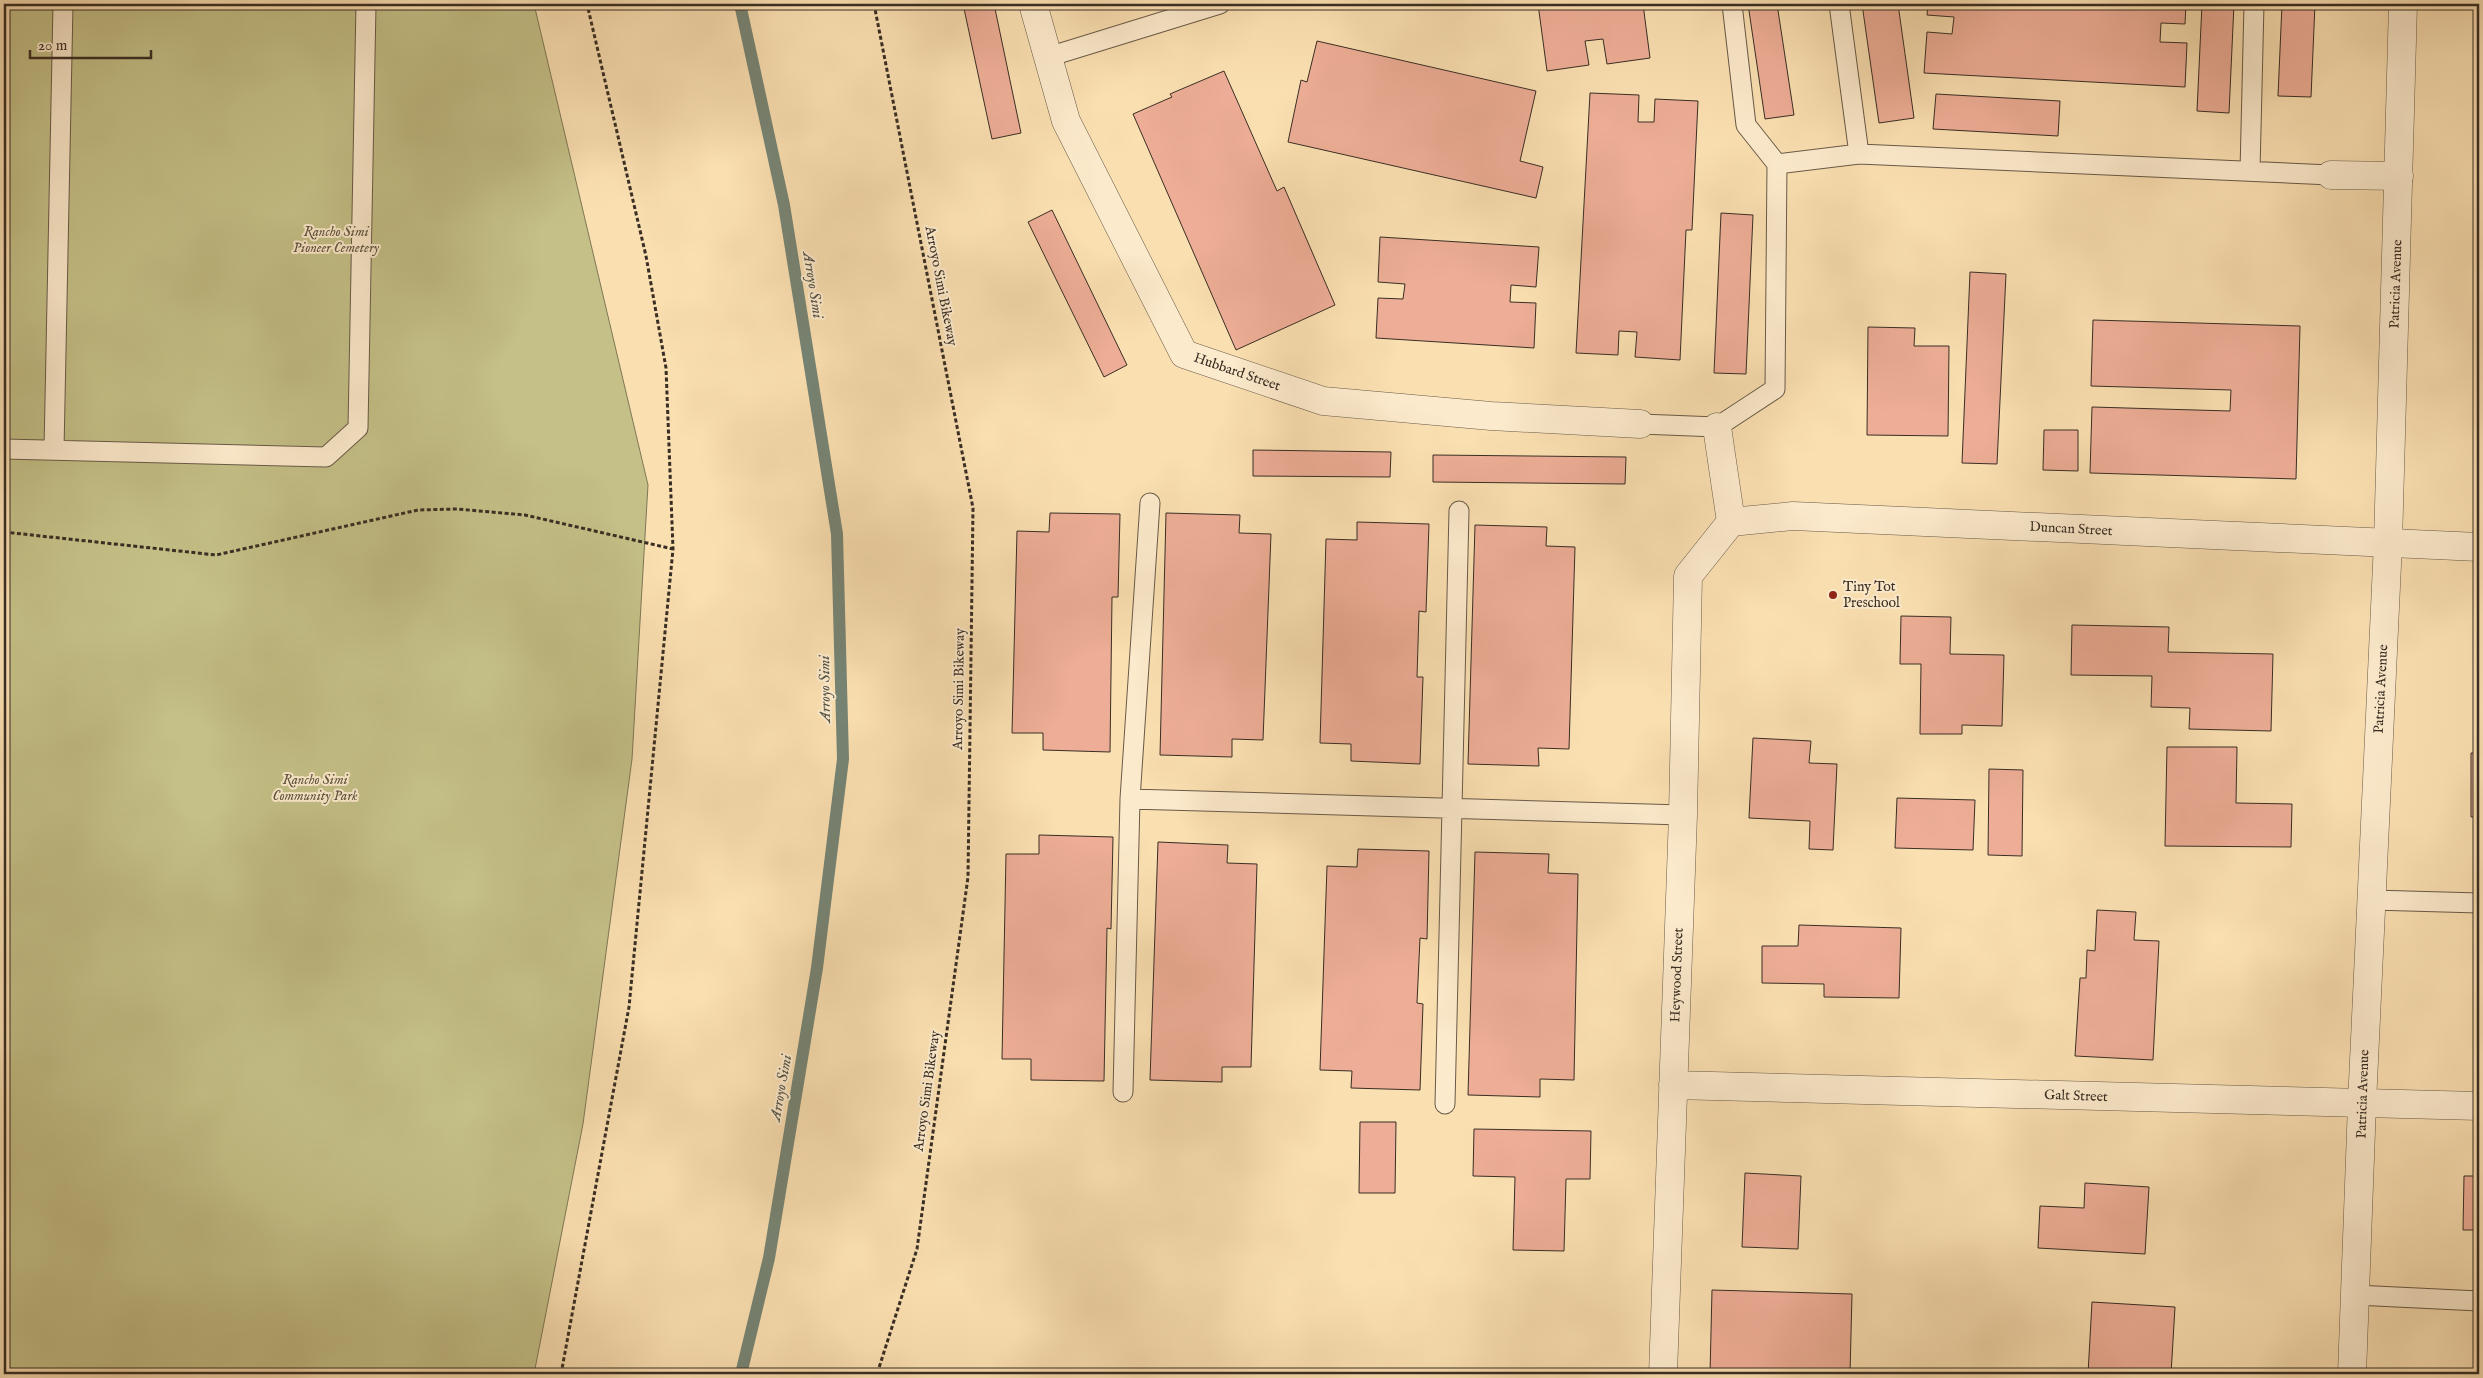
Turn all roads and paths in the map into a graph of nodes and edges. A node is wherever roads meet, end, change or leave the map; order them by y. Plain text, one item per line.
1 (63, 4) edge
2 (366, 4) edge
3 (587, 4) edge
4 (874, 4) edge
5 (1033, 4) edge
6 (1220, 4) edge
7 (1732, 4) edge
8 (1839, 4) edge
9 (2254, 4) edge
10 (2403, 4) edge
11 (1048, 57) junction
12 (1859, 154) junction
13 (1777, 164) junction
14 (2250, 171) junction
15 (2331, 174) joint
16 (2399, 176) junction
17 (1640, 424) joint
18 (1717, 426) junction
19 (4, 449) edge
20 (54, 450) junction
21 (1150, 503) dead end
22 (1459, 511) dead end
23 (1731, 522) junction
24 (4, 532) edge
25 (2388, 543) junction
26 (2479, 547) edge
27 (673, 549) junction
28 (1130, 799) junction
29 (1452, 809) junction
30 (1683, 815) junction
31 (2372, 900) junction
32 (2479, 903) edge
33 (1673, 1085) junction
34 (1123, 1092) dead end
35 (1445, 1104) dead end
36 (2362, 1104) junction
37 (2479, 1106) edge
38 (2355, 1295) junction
39 (2479, 1301) edge
40 (561, 1374) edge
41 (877, 1374) edge
42 (1663, 1374) edge
43 (2352, 1374) edge

1 - 20 lane
2 - 20 lane
3 - 27 path
4 - 41 path, Arroyo Simi Bikeway
5 - 11 street, Hubbard Street
6 - 11 lane
7 - 13 lane
8 - 12 lane
9 - 14 lane
10 - 16 street, Patricia Avenue
11 - 17 street, Hubbard Street
12 - 13 lane
12 - 14 lane
13 - 18 lane
14 - 15 lane
15 - 16 street
16 - 25 street, Patricia Avenue
17 - 18 lane
18 - 23 street
19 - 20 lane
21 - 28 lane
22 - 29 lane
23 - 25 street, Duncan Street
23 - 30 street, Heywood Street
24 - 27 path
25 - 26 street, Duncan Street
25 - 31 street, Patricia Avenue
27 - 40 path
28 - 29 lane
28 - 34 lane
29 - 30 lane
29 - 35 lane
30 - 33 street, Heywood Street
31 - 32 lane
31 - 36 street, Patricia Avenue
33 - 36 street, Galt Street
33 - 42 street, Heywood Street
36 - 37 street, Galt Street
36 - 38 street, Patricia Avenue
38 - 39 lane
38 - 43 street, Patricia Avenue

